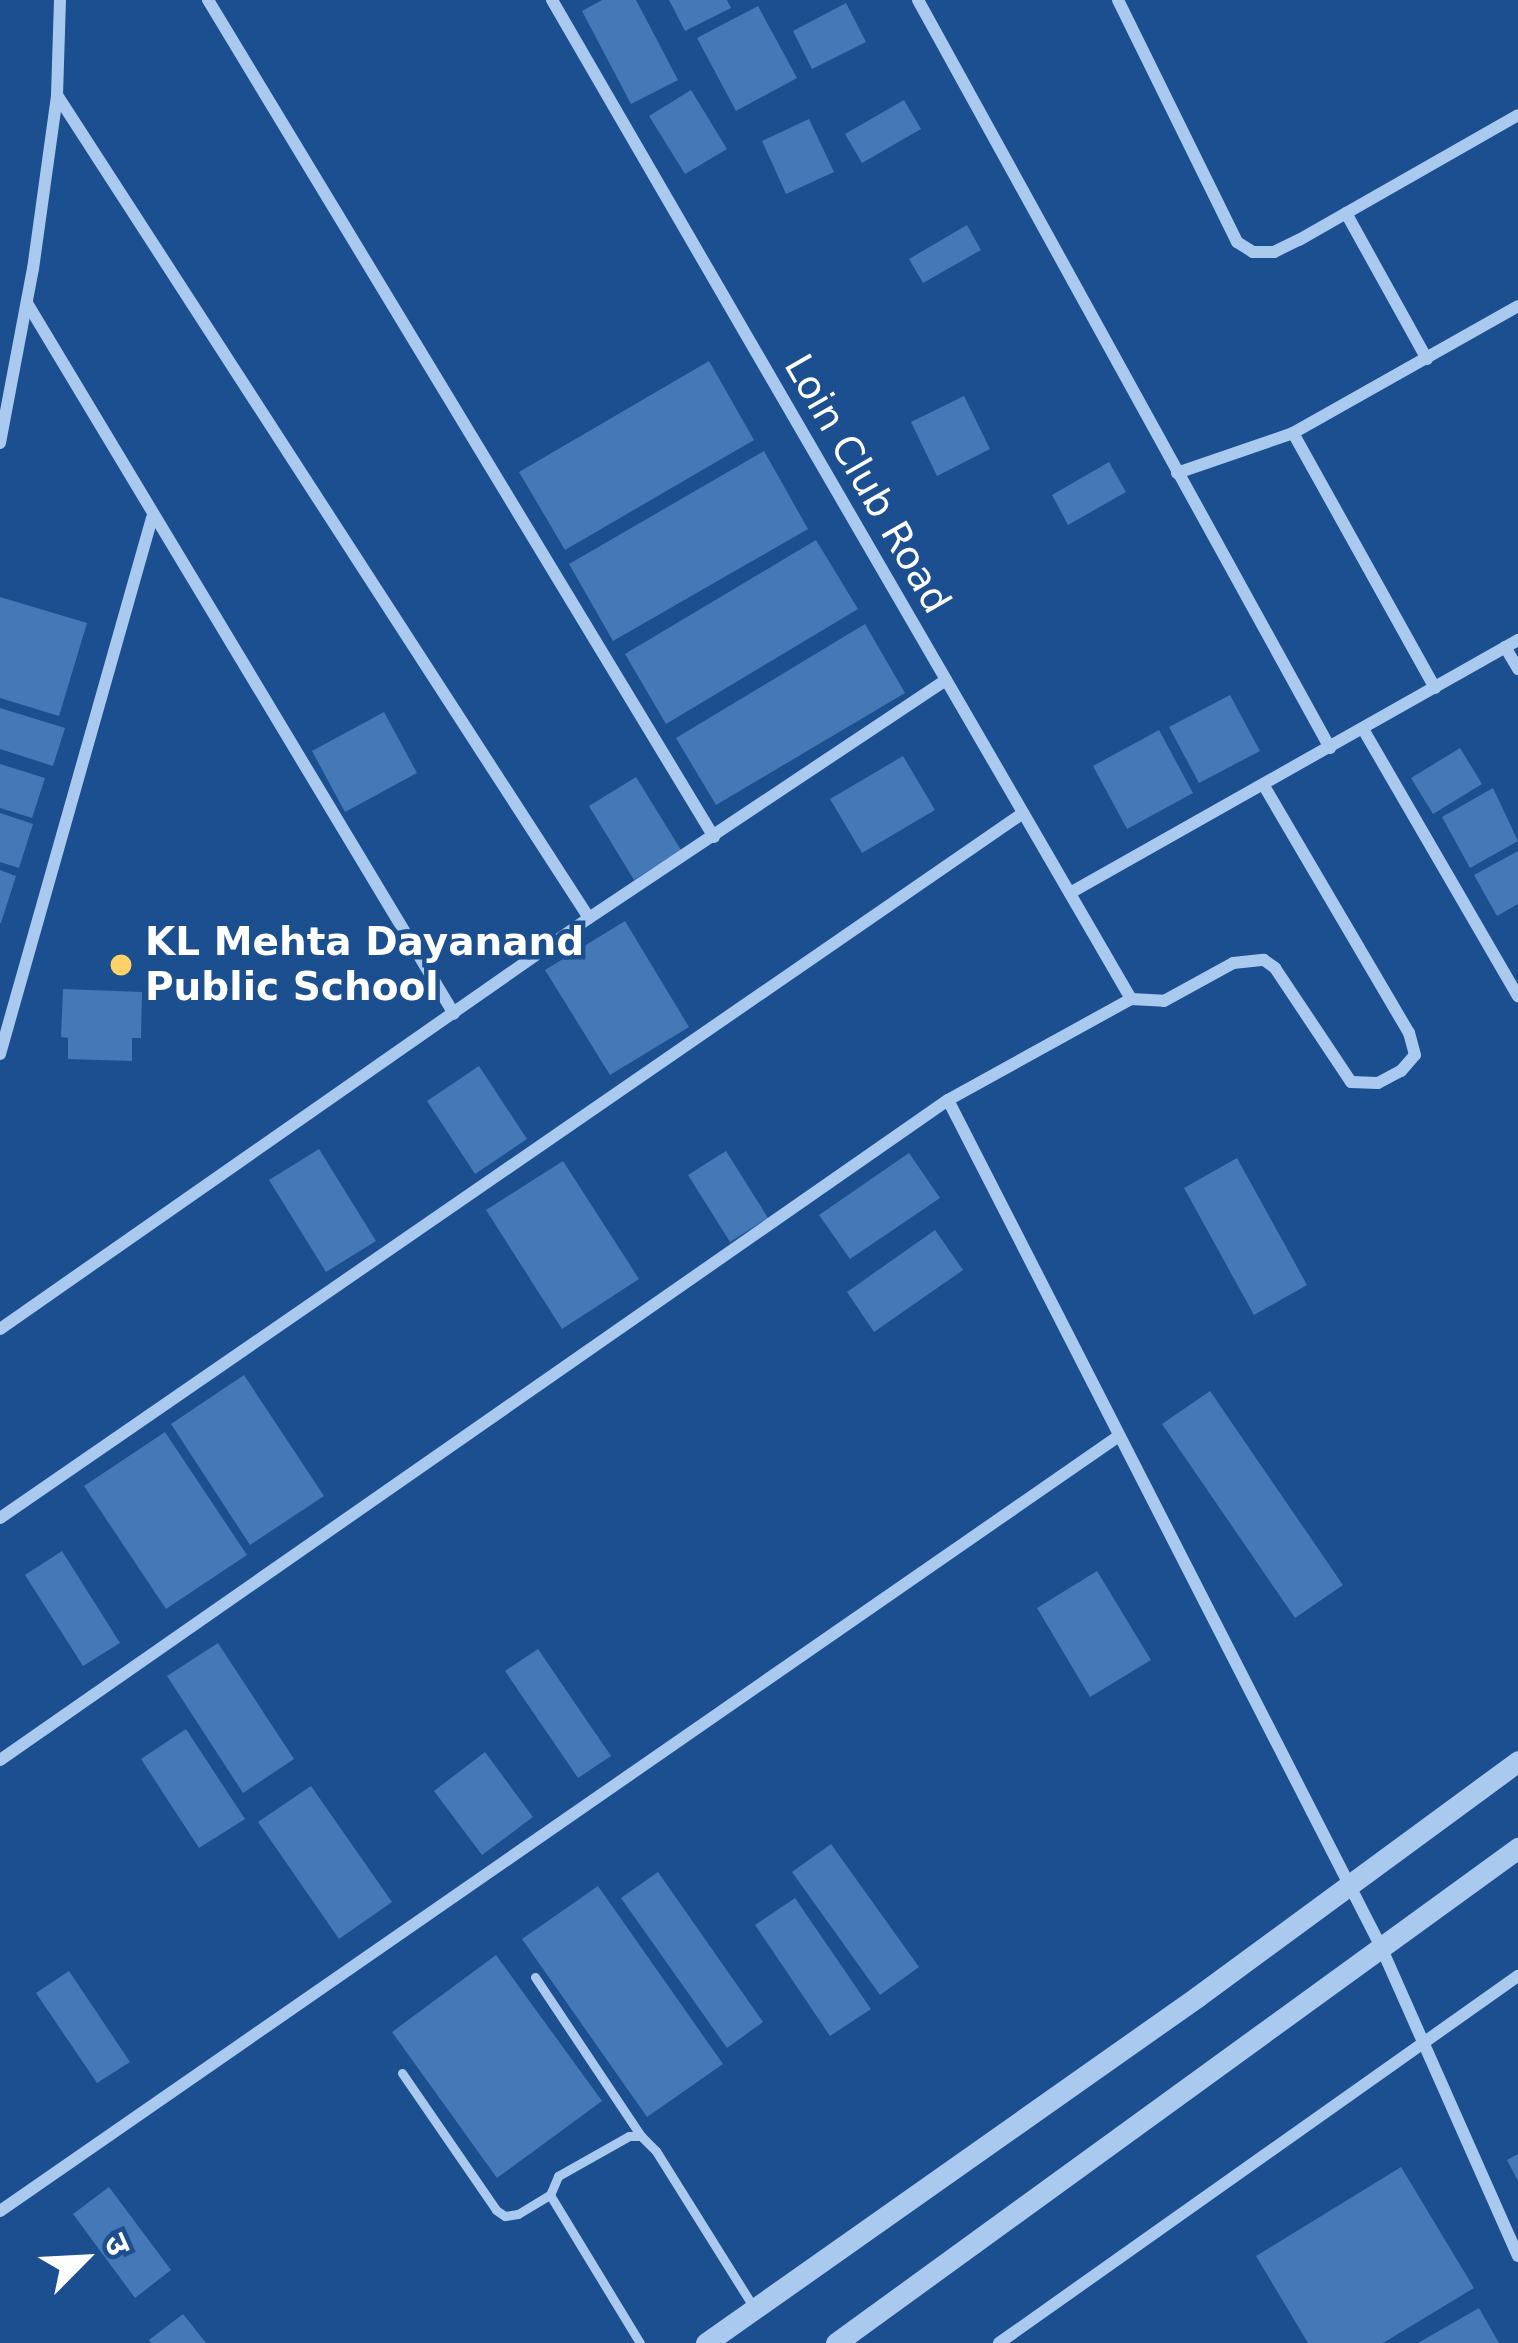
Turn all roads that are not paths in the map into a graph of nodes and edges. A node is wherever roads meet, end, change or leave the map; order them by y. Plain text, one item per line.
1 (60, 0) edge
2 (208, 0) edge
3 (552, 0) edge
4 (917, 0) edge
5 (1118, 0) edge
6 (57, 94) junction
7 (1518, 115) edge
8 (1346, 213) junction
9 (27, 303) junction
10 (1518, 306) edge
11 (1427, 359) junction
12 (1293, 433) junction
13 (0, 443) edge
14 (1177, 473) junction
15 (152, 518) junction
16 (1511, 643) edge
17 (1518, 669) edge
18 (946, 680) junction
19 (1435, 688) junction
20 (1363, 729) junction
21 (1330, 748) junction
22 (1264, 786) junction
23 (1023, 813) junction
24 (714, 837) junction
25 (1070, 893) junction
26 (589, 918) junction
27 (1518, 996) edge
28 (1131, 999) junction
29 (454, 1014) junction
30 (0, 1054) edge
31 (948, 1100) junction
32 (0, 1329) edge
33 (1119, 1436) junction
34 (0, 1518) edge
35 (0, 1760) edge
36 (1518, 1761) edge
37 (1518, 1848) edge
38 (1349, 1885) junction
39 (1381, 1947) junction
40 (1518, 1976) edge
41 (535, 1977) dead end
42 (1421, 2042) junction
43 (402, 2074) dead end
44 (641, 2136) junction
45 (550, 2195) junction
46 (0, 2211) edge
47 (1518, 2256) edge
48 (754, 2308) junction
49 (640, 2343) edge
50 (706, 2343) edge
51 (836, 2343) edge
52 (999, 2343) edge

1 - 6 street
2 - 24 street
3 - 18 street, Loin Club Road
4 - 14 street
5 - 8 street
6 - 9 street
6 - 26 street
7 - 8 street
8 - 11 street
9 - 13 street
9 - 15 street
10 - 11 street
11 - 12 street
12 - 14 street
12 - 19 street
14 - 21 street
15 - 29 street
15 - 30 street
16 - 17 street
16 - 19 street
18 - 23 street, Loin Club Road
18 - 24 street
19 - 20 street
20 - 21 street
20 - 27 street
21 - 22 street
22 - 25 street
22 - 28 street
23 - 25 street, Loin Club Road
23 - 34 street
24 - 26 street
25 - 28 street, Loin Club Road
26 - 29 street
28 - 31 street
29 - 32 street
31 - 33 street
31 - 35 street
33 - 38 street
33 - 46 street
36 - 38 street
37 - 39 street
38 - 39 street
38 - 48 street
39 - 42 street
39 - 51 street
40 - 42 street
41 - 44 lane
42 - 47 street
42 - 52 street
43 - 45 lane
44 - 45 lane
44 - 48 lane
45 - 49 lane
48 - 50 street

